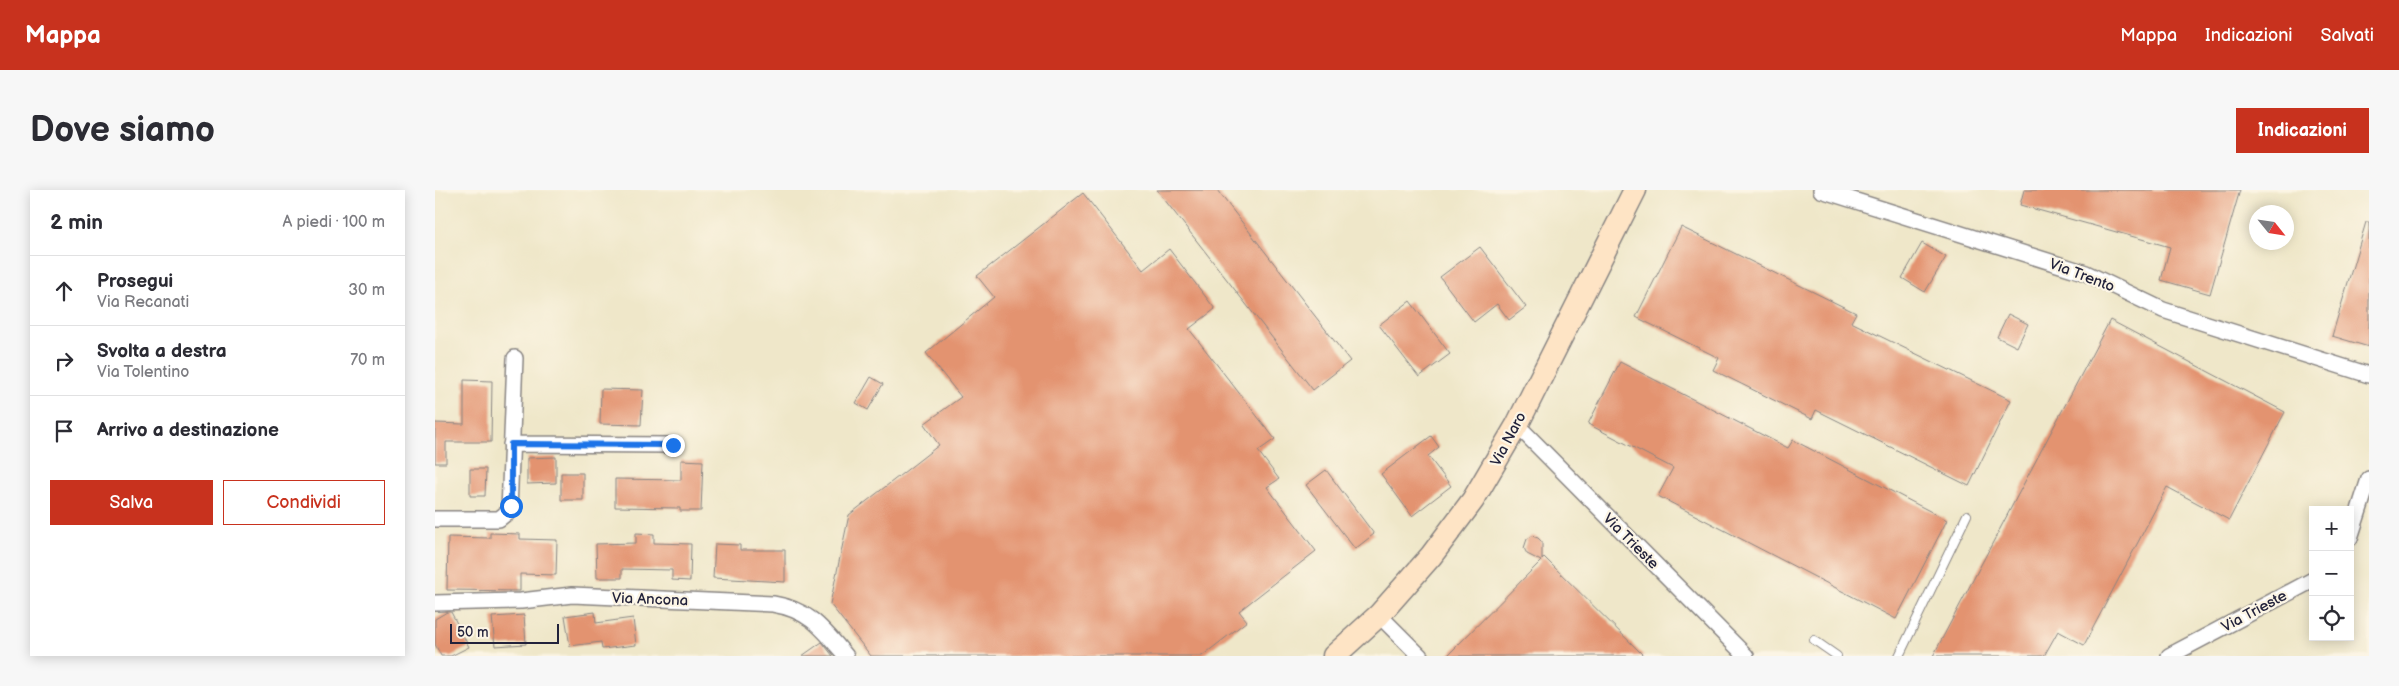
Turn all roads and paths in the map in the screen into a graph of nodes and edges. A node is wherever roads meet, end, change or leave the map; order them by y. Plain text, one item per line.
1 (1635, 190) edge
2 (1821, 190) edge
3 (515, 358) dead end
4 (2369, 375) edge
5 (1517, 425) junction
6 (511, 444) junction
7 (673, 445) dead end
8 (2369, 479) edge
9 (1967, 515) dead end
10 (435, 519) edge
11 (2354, 526) edge
12 (2309, 582) edge
13 (435, 603) edge
14 (1379, 615) junction
15 (1814, 640) dead end
16 (847, 656) edge
17 (1334, 656) edge
18 (1420, 656) edge
19 (1746, 656) edge
20 (1837, 656) edge
21 (1899, 656) edge
22 (2169, 656) edge

1 - 5 street, Via Naro
2 - 4 street, Via Trento
3 - 6 street
5 - 14 street, Via Naro
5 - 19 street, Via Trieste
6 - 7 street
6 - 10 street
8 - 11 street
9 - 21 lane
12 - 22 street, Via Trieste
13 - 16 street, Via Ancona
14 - 17 street, Via Naro
14 - 18 street
15 - 20 lane

